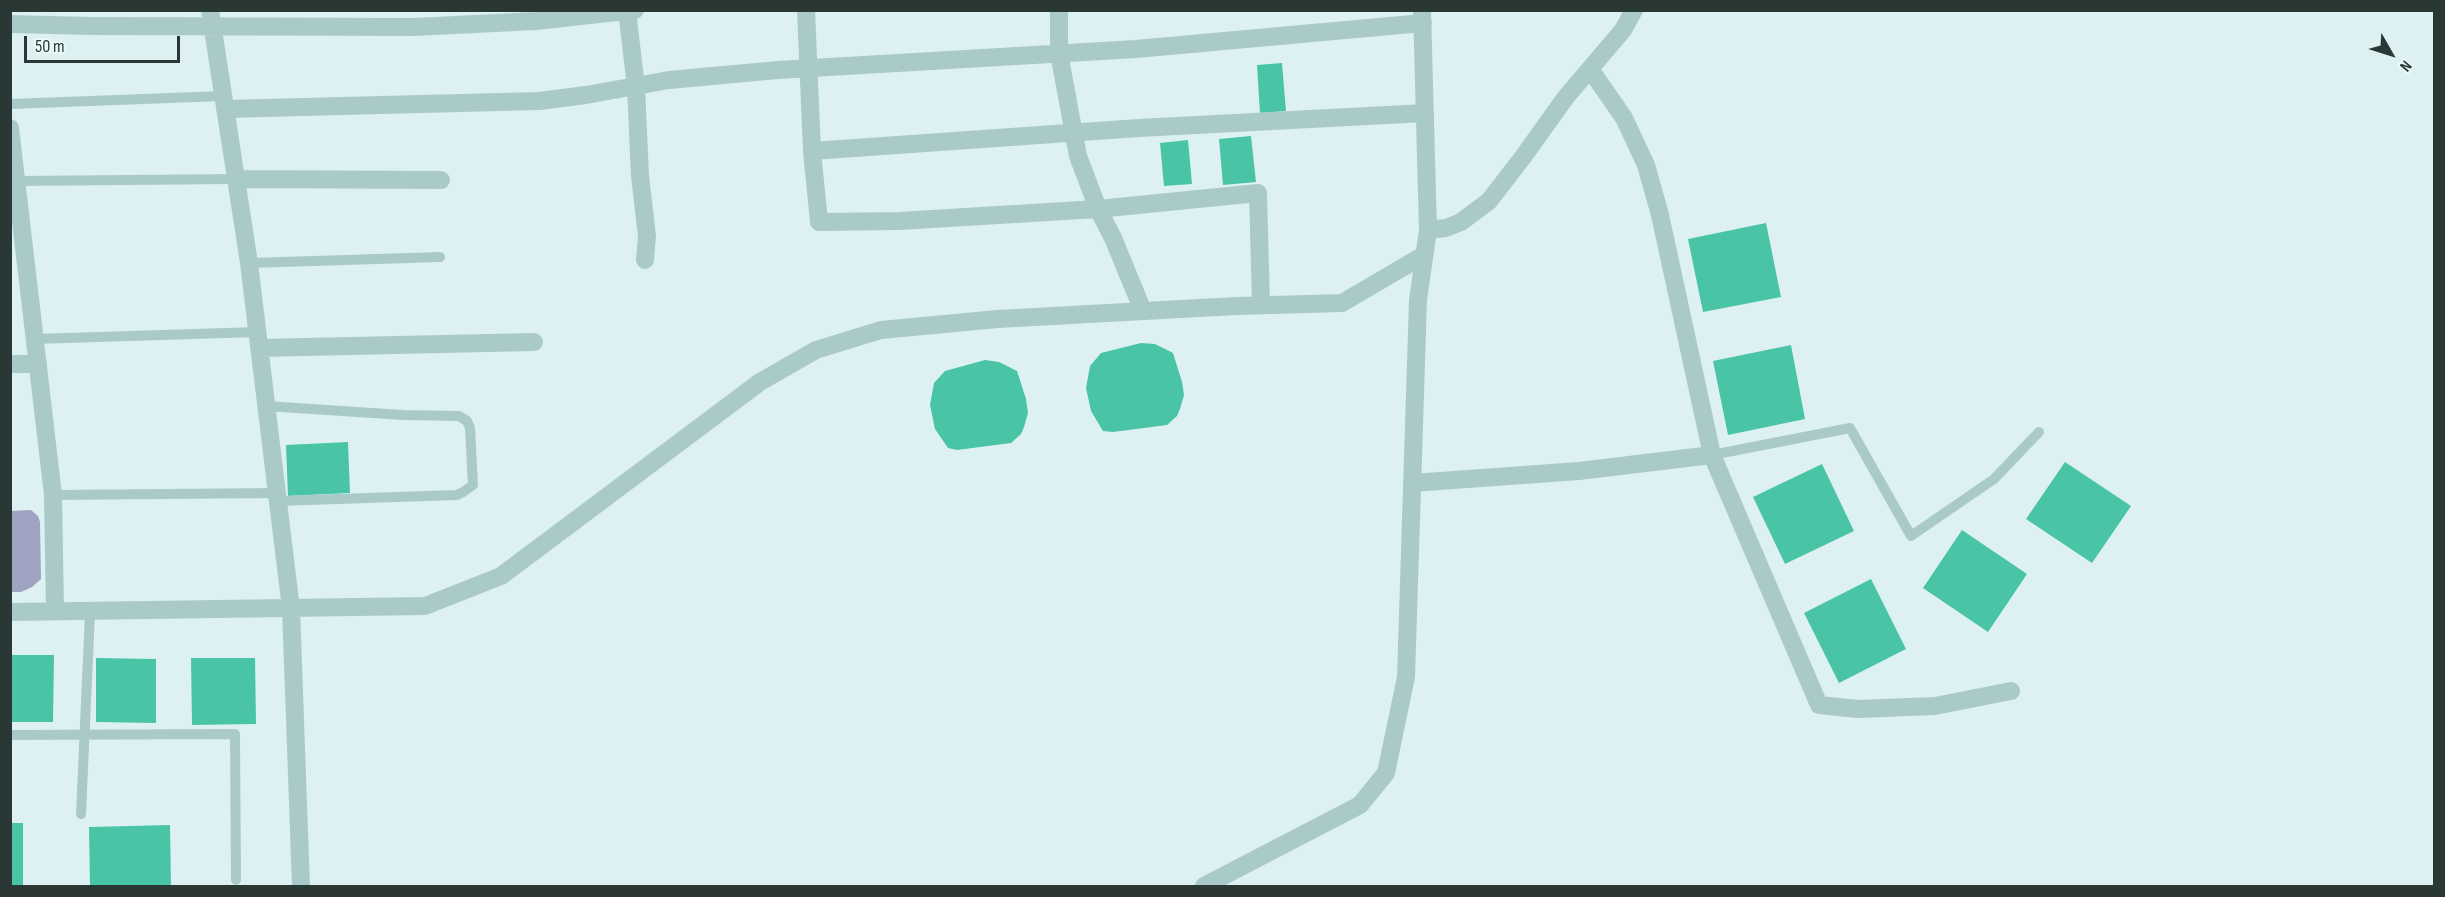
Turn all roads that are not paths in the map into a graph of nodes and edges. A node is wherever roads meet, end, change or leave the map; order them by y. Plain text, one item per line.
1 (806, 10) edge
2 (1059, 10) edge
3 (1634, 10) edge
4 (631, 11) edge
5 (1422, 17) edge
6 (211, 18) edge
7 (10, 24) edge
8 (1059, 53) junction
9 (808, 68) junction
10 (1590, 69) junction
11 (636, 87) junction
12 (224, 103) junction
13 (10, 104) edge
14 (1425, 113) junction
15 (10, 128) edge
16 (1072, 134) junction
17 (812, 151) junction
18 (235, 179) junction
19 (441, 180) dead end
20 (17, 181) junction
21 (1098, 209) junction
22 (15, 213) edge
23 (1428, 230) junction
24 (1424, 255) junction
25 (440, 257) dead end
26 (645, 260) dead end
27 (249, 263) junction
28 (1261, 305) junction
29 (1143, 311) junction
30 (34, 339) junction
31 (258, 340) junction
32 (534, 342) dead end
33 (10, 364) edge
34 (38, 364) junction
35 (266, 405) junction
36 (2039, 432) dead end
37 (1712, 455) junction
38 (1412, 483) junction
39 (52, 495) junction
40 (277, 497) junction
41 (291, 609) junction
42 (55, 611) junction
43 (10, 612) edge
44 (90, 612) junction
45 (2011, 691) dead end
46 (10, 735) edge
47 (84, 735) junction
48 (81, 814) dead end
49 (236, 880) dead end
50 (301, 886) edge
51 (1204, 886) edge

1 - 9 street
2 - 8 street
3 - 10 street
4 - 6 street
4 - 11 street
5 - 8 street
5 - 14 street
6 - 7 street
6 - 12 street
8 - 9 street
8 - 16 street
9 - 11 street
9 - 17 street
10 - 23 street
10 - 37 street
11 - 12 street
11 - 26 street
12 - 13 lane
12 - 18 street
14 - 16 street
14 - 23 street
15 - 20 street
16 - 17 street
16 - 21 street
17 - 21 street
18 - 19 street
18 - 20 lane
18 - 27 street
20 - 22 street
21 - 28 street
21 - 29 street
22 - 30 street
23 - 24 street
24 - 28 street
24 - 38 street
25 - 27 lane
27 - 31 street
28 - 29 street
29 - 41 street
30 - 31 lane
30 - 34 street
31 - 32 street
31 - 35 street
33 - 34 street
34 - 39 street
35 - 40 street
35 - 40 lane
36 - 37 lane
37 - 38 street
37 - 45 street
38 - 51 street
39 - 40 lane
39 - 42 street
40 - 41 street
41 - 44 street
41 - 50 street
42 - 43 street
42 - 44 street
44 - 47 lane
46 - 47 lane
47 - 48 lane
47 - 49 lane

